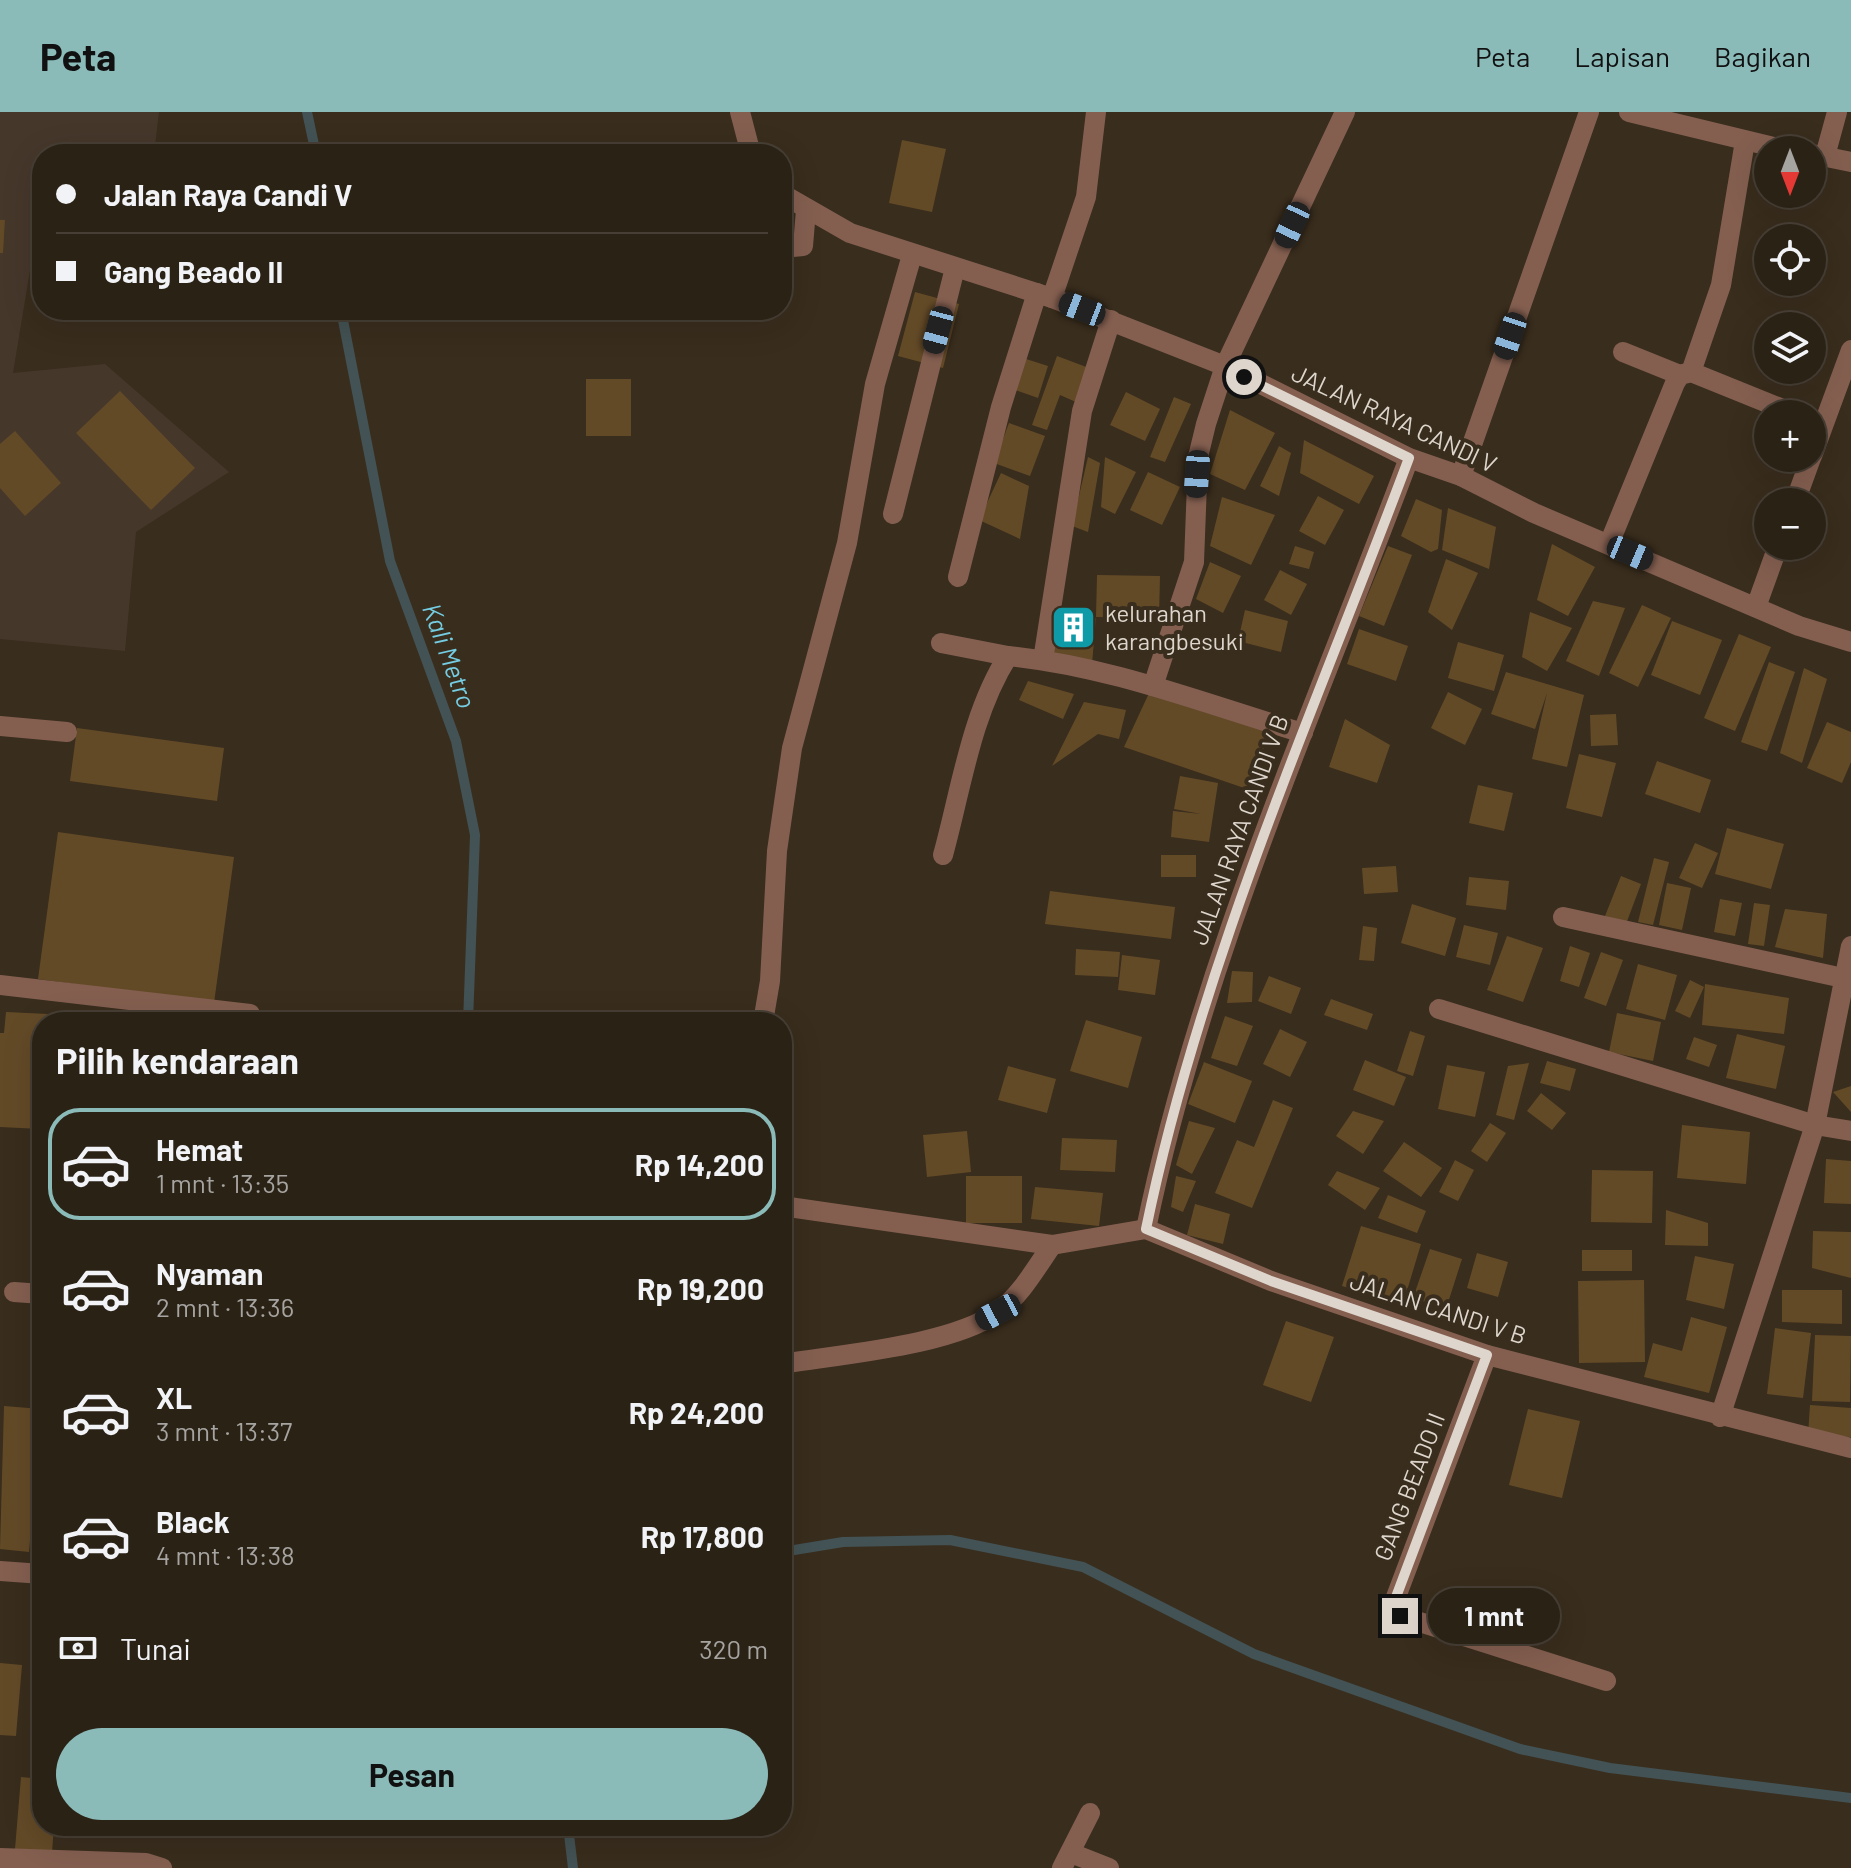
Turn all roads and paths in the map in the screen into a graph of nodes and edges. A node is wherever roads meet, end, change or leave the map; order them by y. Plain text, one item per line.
1 (740, 112) edge
2 (1096, 112) edge
3 (1345, 112) edge
4 (1589, 112) edge
5 (1629, 112) edge
6 (1837, 112) edge
7 (1826, 137) edge
8 (1745, 141) junction
9 (1754, 143) edge
10 (748, 144) edge
11 (1826, 157) edge
12 (1851, 162) edge
13 (792, 201) edge
14 (806, 210) junction
15 (792, 247) edge
16 (912, 255) junction
17 (955, 268) junction
18 (1045, 296) junction
19 (1111, 320) junction
20 (1851, 350) edge
21 (1623, 352) dead end
22 (1225, 366) junction
23 (1686, 373) junction
24 (1758, 400) edge
25 (1826, 405) edge
26 (1409, 458) junction
27 (1461, 476) junction
28 (893, 514) dead end
29 (1609, 544) junction
30 (1773, 560) edge
31 (958, 577) dead end
32 (1756, 607) junction
33 (1851, 642) edge
34 (941, 643) dead end
35 (1008, 656) junction
36 (1043, 660) junction
37 (1153, 686) junction
38 (0, 726) edge
39 (67, 732) dead end
40 (1303, 733) junction
41 (943, 855) dead end
42 (1563, 917) dead end
43 (1851, 946) edge
44 (1843, 978) junction
45 (0, 985) edge
46 (1439, 1009) dead end
47 (233, 1012) edge
48 (765, 1012) edge
49 (1815, 1125) junction
50 (1851, 1131) edge
51 (792, 1207) edge
52 (1146, 1229) junction
53 (1052, 1245) junction
54 (14, 1292) dead end
55 (32, 1293) edge
56 (1487, 1355) junction
57 (792, 1362) edge
58 (1720, 1417) junction
59 (1851, 1448) edge
60 (0, 1571) edge
61 (32, 1573) edge
62 (1606, 1681) dead end
63 (1090, 1813) dead end
64 (0, 1858) edge
65 (1066, 1860) edge
66 (162, 1868) edge
67 (1109, 1868) edge

1 - 10 street
2 - 18 street
3 - 22 street
4 - 27 street
5 - 8 street
6 - 7 street
8 - 9 street
8 - 23 street
11 - 12 street
13 - 14 street, JALAN RAYA CANDI V
14 - 15 street
14 - 16 street, JALAN RAYA CANDI V
16 - 17 street, JALAN RAYA CANDI V
16 - 48 street
17 - 18 street, JALAN RAYA CANDI V
17 - 28 street
18 - 19 street, JALAN RAYA CANDI V
18 - 31 street
19 - 22 street, JALAN RAYA CANDI V
19 - 36 street
20 - 25 street
21 - 23 street
22 - 26 street, JALAN RAYA CANDI V
22 - 37 street
23 - 24 street
23 - 29 street
26 - 27 street, JALAN RAYA CANDI V
26 - 40 street, JALAN RAYA CANDI V B
27 - 29 street, JALAN RAYA CANDI V
29 - 32 street, JALAN RAYA CANDI V
30 - 32 street
32 - 33 street, JALAN RAYA CANDI V
34 - 35 street
35 - 36 street
35 - 41 street
36 - 37 street
37 - 40 street
38 - 39 street
40 - 52 street, JALAN RAYA CANDI V B
42 - 44 street
43 - 44 street
44 - 49 street
45 - 47 street
46 - 49 street
49 - 50 street
49 - 58 street
51 - 53 street
52 - 53 street
52 - 56 street, JALAN CANDI V B
53 - 57 street
54 - 55 street
56 - 58 street, JALAN CANDI V B
56 - 62 street, GANG BEADO II
58 - 59 street, JALAN CANDI V B
60 - 61 street
63 - 65 street
64 - 66 street
65 - 67 street

